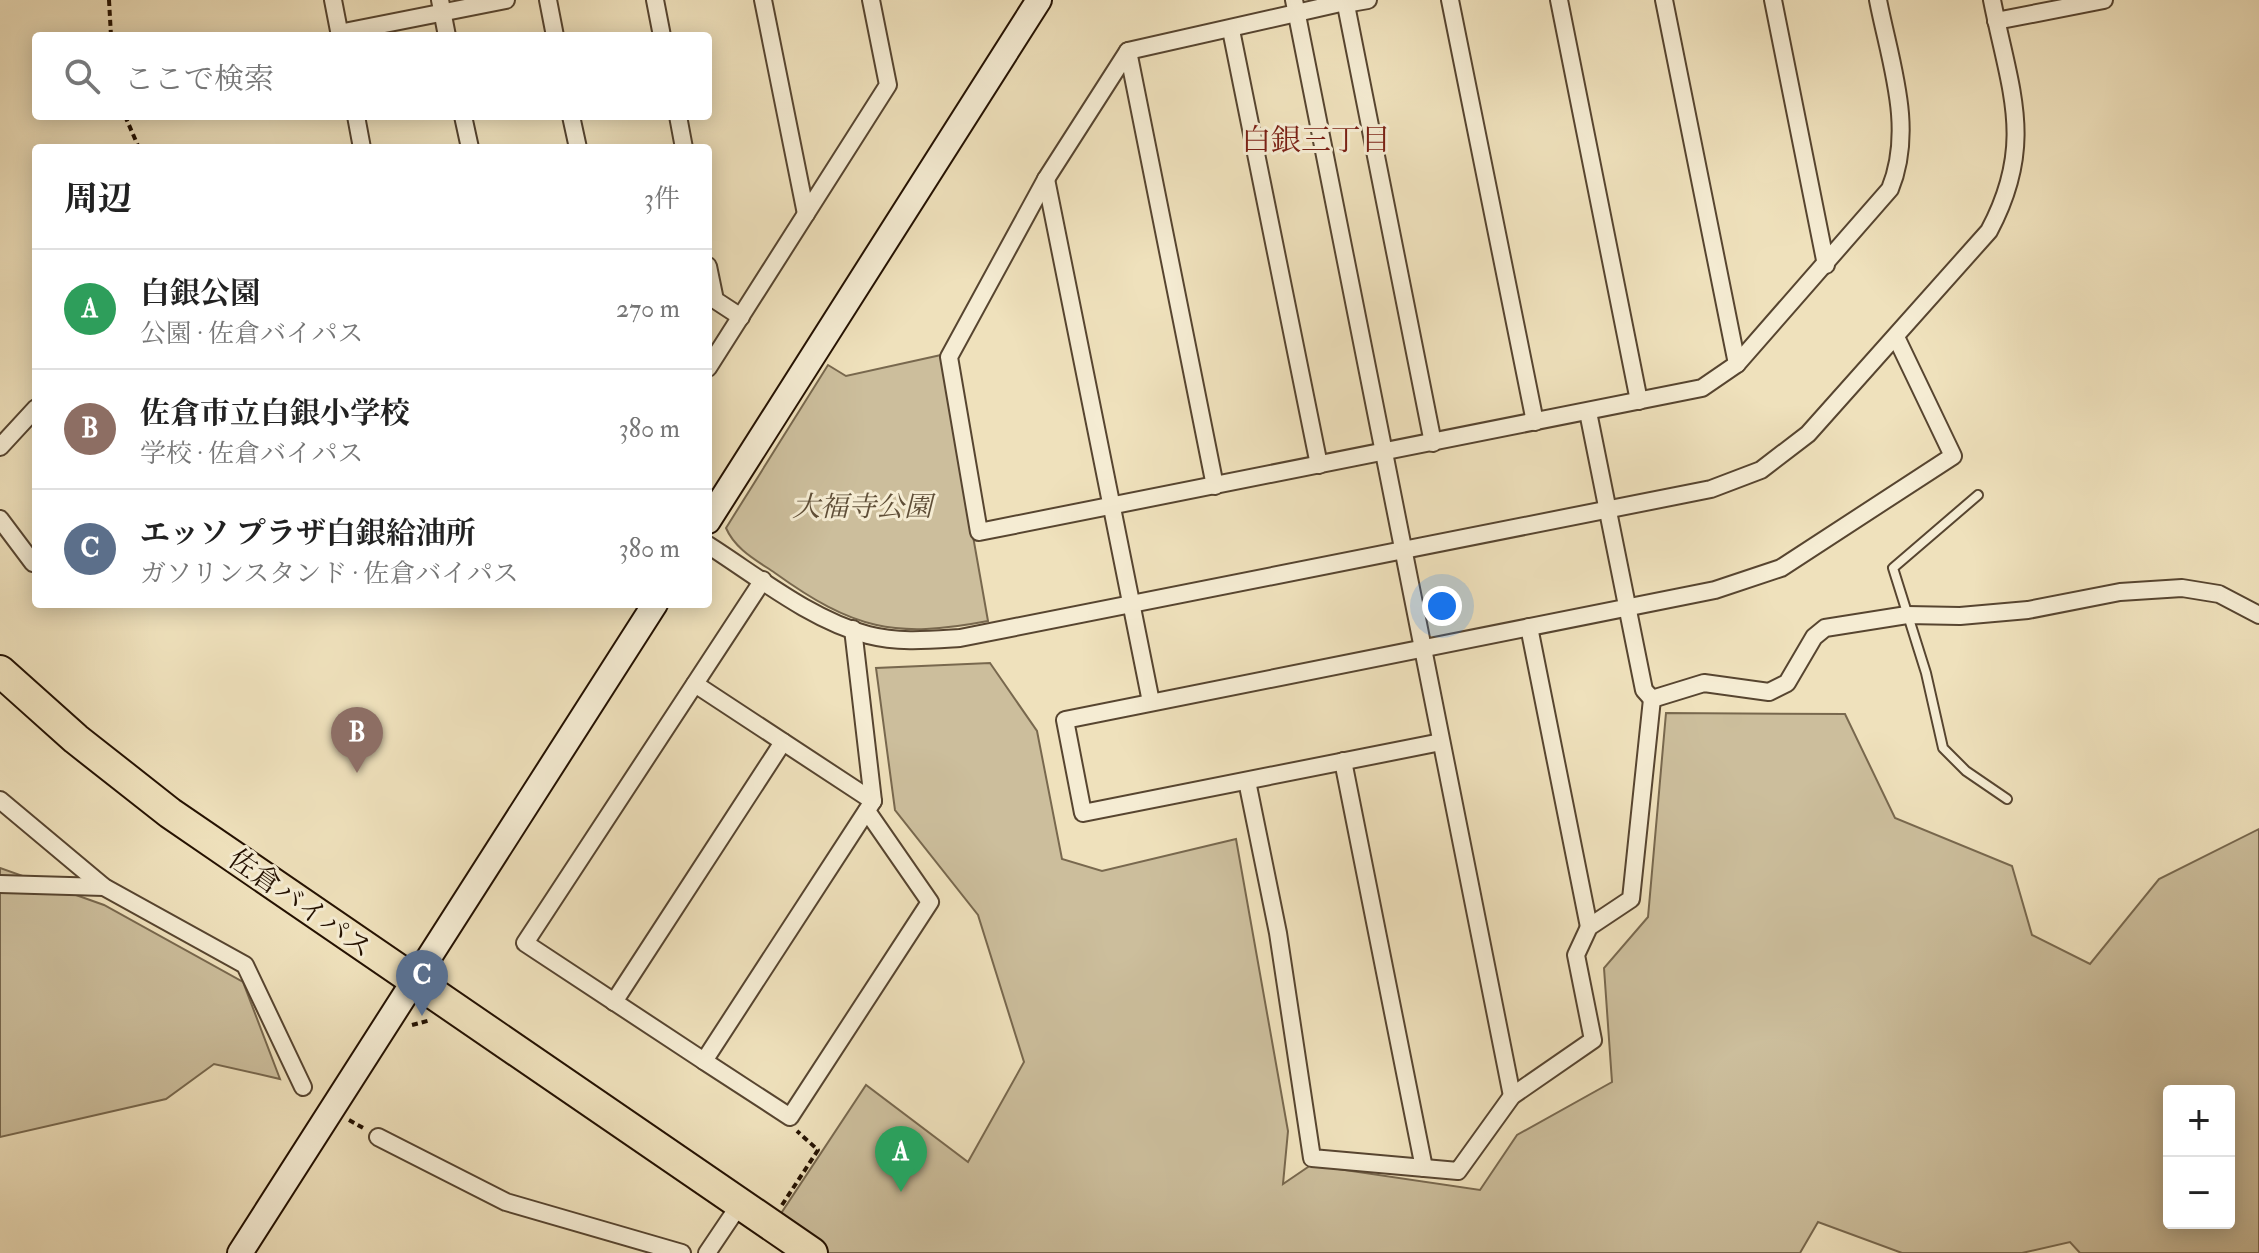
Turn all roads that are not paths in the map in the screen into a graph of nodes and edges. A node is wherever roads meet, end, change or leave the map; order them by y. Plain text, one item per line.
1 (333, 0) edge
2 (506, 0) edge
3 (548, 0) edge
4 (655, 0) edge
5 (763, 0) edge
6 (871, 0) edge
7 (1039, 0) edge
8 (1368, 0) edge
9 (1450, 0) edge
10 (1559, 0) edge
11 (1664, 0) edge
12 (1773, 0) edge
13 (1878, 0) edge
14 (1992, 0) edge
15 (2104, 0) edge
16 (1345, 2) edge
17 (441, 6) edge
18 (1295, 6) edge
19 (1996, 21) junction
20 (1231, 30) junction
21 (339, 32) edge
22 (350, 32) edge
23 (446, 32) edge
24 (554, 32) edge
25 (661, 32) edge
26 (1128, 51) junction
27 (357, 120) edge
28 (464, 120) edge
29 (572, 120) edge
30 (679, 120) edge
31 (361, 144) edge
32 (469, 144) edge
33 (577, 144) edge
34 (683, 144) edge
35 (1046, 179) junction
36 (806, 214) junction
37 (1826, 265) junction
38 (712, 285) edge
39 (741, 317) junction
40 (1896, 337) junction
41 (712, 362) edge
42 (1737, 364) junction
43 (1639, 401) junction
44 (32, 412) edge
45 (1588, 412) junction
46 (1535, 422) junction
47 (1433, 443) junction
48 (0, 447) edge
49 (1384, 452) junction
50 (1319, 465) junction
51 (1215, 486) junction
52 (1978, 495) dead end
53 (1111, 507) junction
54 (1608, 509) junction
55 (712, 515) edge
56 (0, 519) edge
57 (712, 548) edge
58 (1401, 550) junction
59 (32, 562) edge
60 (763, 580) junction
61 (1131, 604) junction
62 (1628, 607) junction
63 (652, 608) edge
64 (1907, 615) junction
65 (2259, 615) edge
66 (1529, 627) junction
67 (853, 629) junction
68 (1423, 648) junction
69 (0, 671) edge
70 (695, 684) junction
71 (1652, 699) junction
72 (1151, 702) junction
73 (783, 742) junction
74 (1441, 742) junction
75 (1343, 761) junction
76 (1247, 781) junction
77 (2007, 799) dead end
78 (0, 800) edge
79 (870, 806) junction
80 (0, 884) edge
81 (104, 887) junction
82 (1589, 927) junction
83 (414, 983) junction
84 (614, 1002) junction
85 (704, 1061) junction
86 (303, 1087) dead end
87 (1512, 1096) junction
88 (378, 1137) road end
89 (1424, 1168) junction
90 (740, 1204) junction
91 (240, 1253) edge
92 (682, 1253) edge
93 (707, 1253) edge
94 (812, 1253) edge

1 - 21 street
2 - 17 street
3 - 24 street
4 - 25 street
5 - 36 street
6 - 36 street
7 - 55 street
8 - 16 street
9 - 46 street
10 - 43 street
11 - 42 street
12 - 37 street
13 - 37 street
14 - 19 street
15 - 19 street
16 - 18 street
16 - 47 street
17 - 22 street
17 - 23 street
18 - 20 street
18 - 49 street
19 - 40 street
20 - 26 street
20 - 50 street
26 - 35 street
26 - 51 street
27 - 31 street
28 - 32 street
29 - 33 street
30 - 34 street
35 - 53 street
35 - 53 street
36 - 39 street
37 - 42 street
38 - 39 street
39 - 41 street
40 - 54 street
40 - 62 street
42 - 43 street
43 - 45 street
44 - 48 street
45 - 46 street
45 - 54 street
46 - 47 street
47 - 49 street
49 - 50 street
49 - 58 street
50 - 51 street
51 - 53 street
52 - 64 lane
53 - 61 street
54 - 58 street
54 - 62 street
56 - 59 street
57 - 60 street
58 - 61 street
58 - 68 street
60 - 67 street
60 - 70 street
61 - 67 street
61 - 72 street
62 - 66 street
62 - 71 street
63 - 83 street
64 - 65 street
64 - 71 street
64 - 77 lane
66 - 68 street
66 - 82 street
67 - 79 street
68 - 72 street
68 - 74 street
69 - 83 highway, 佐倉バイパス
70 - 73 street
70 - 84 street
71 - 82 street
72 - 76 street
73 - 79 street
73 - 84 street
74 - 75 street
74 - 87 street
75 - 76 street
75 - 89 street
76 - 89 street
78 - 81 street
79 - 85 street
79 - 85 street
80 - 81 street
81 - 86 street
82 - 87 street
83 - 90 highway, 佐倉バイパス
83 - 91 street
84 - 85 street
87 - 89 street
88 - 92 street
90 - 93 street
90 - 94 highway, 佐倉バイパス

